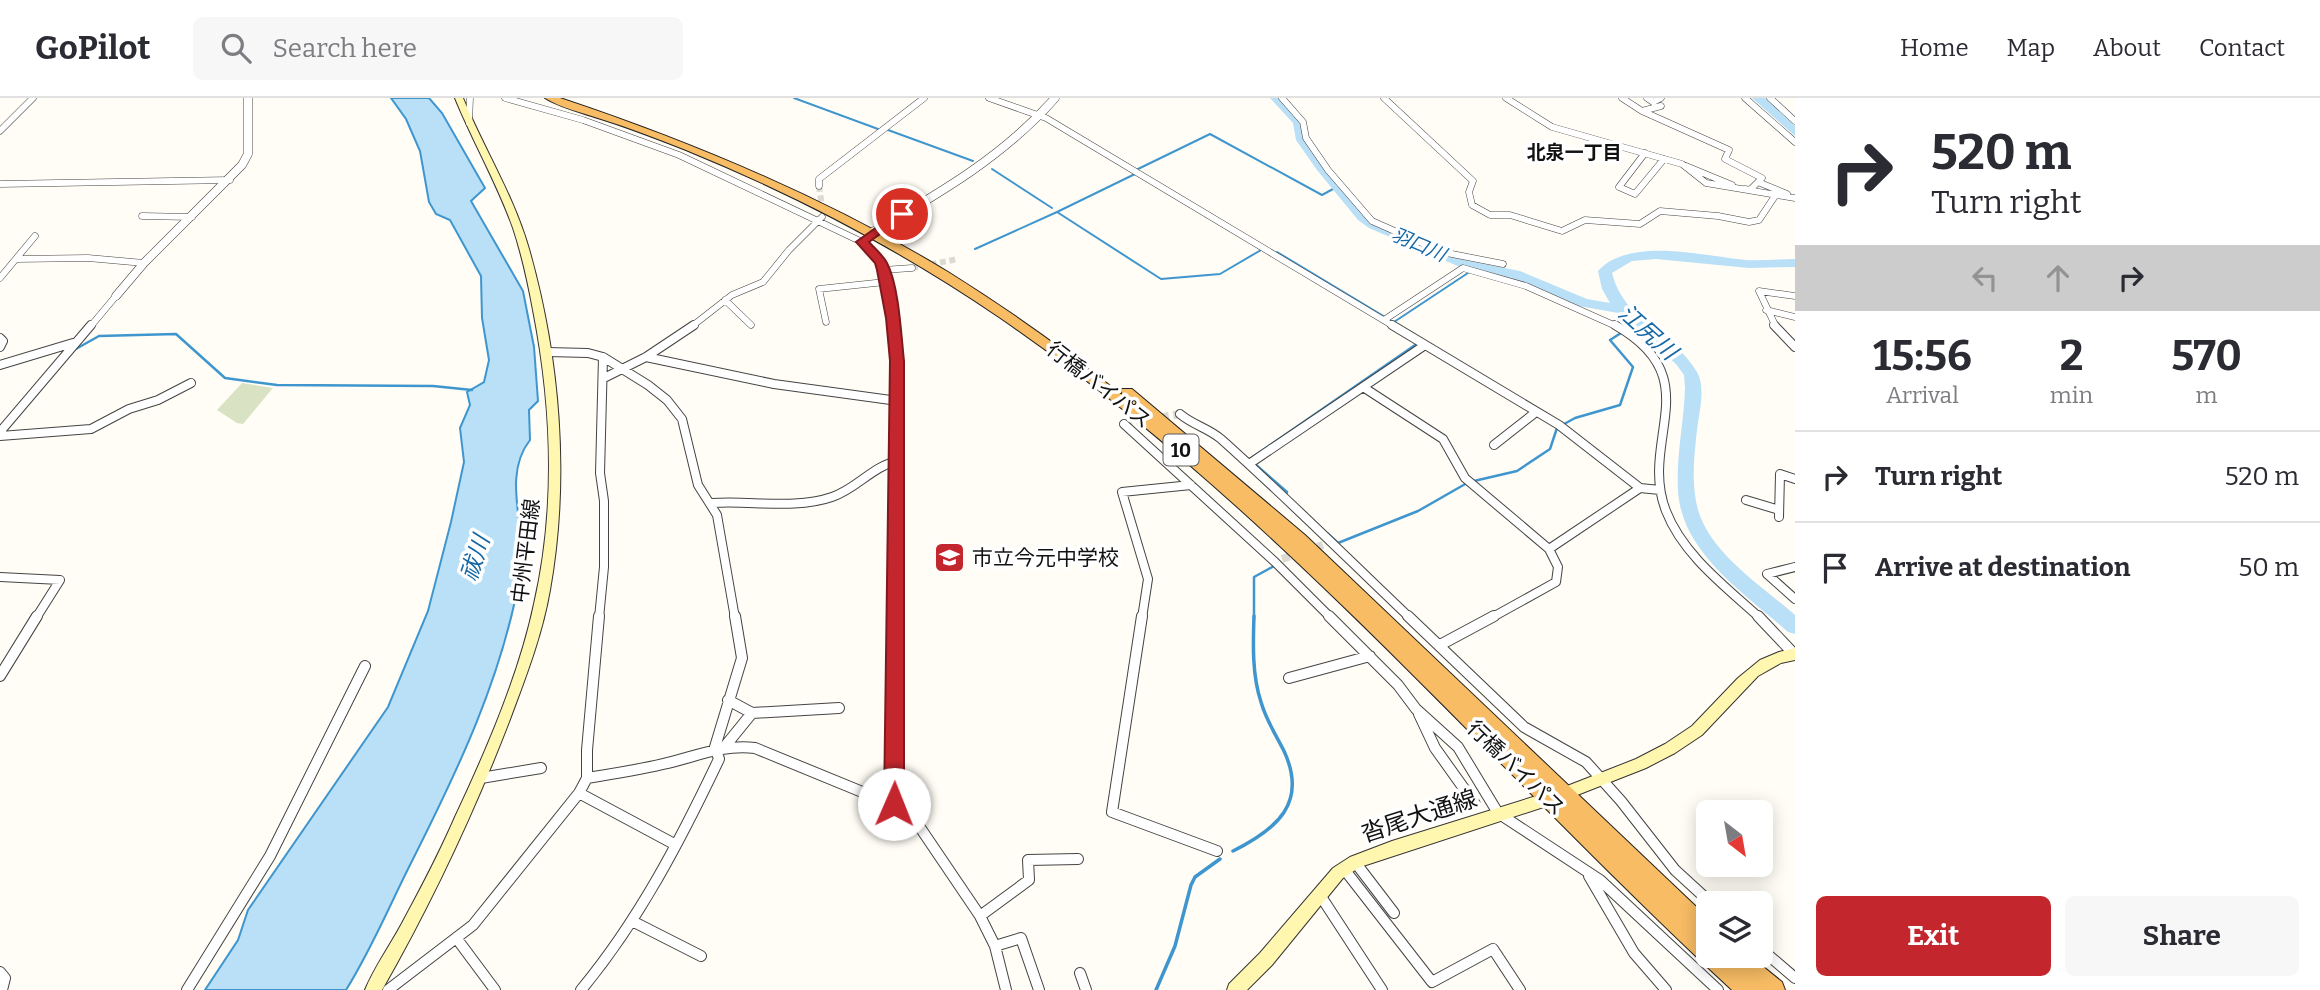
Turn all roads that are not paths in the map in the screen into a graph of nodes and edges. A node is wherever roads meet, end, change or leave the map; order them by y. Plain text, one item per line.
1 (33, 98) edge
2 (248, 98) edge
3 (459, 98) edge
4 (470, 98) edge
5 (505, 98) edge
6 (550, 98) edge
7 (575, 98) edge
8 (924, 98) edge
9 (989, 98) edge
10 (1055, 98) edge
11 (1282, 98) edge
12 (1384, 98) edge
13 (1506, 98) edge
14 (1622, 98) edge
15 (1647, 98) edge
16 (1661, 98) edge
17 (1745, 98) edge
18 (1770, 98) edge
19 (1661, 106) dead end
20 (1642, 111) junction
21 (1040, 115) junction
22 (1795, 121) edge
23 (469, 123) junction
24 (0, 131) edge
25 (1795, 142) edge
26 (1645, 153) junction
27 (1664, 159) junction
28 (230, 180) junction
29 (1758, 182) junction
30 (0, 184) edge
31 (819, 186) dead end
32 (1750, 190) junction
33 (1776, 196) junction
34 (1795, 198) edge
35 (142, 216) dead end
36 (192, 217) junction
37 (821, 218) junction
38 (871, 234) junction
39 (35, 236) dead end
40 (16, 259) junction
41 (144, 263) junction
42 (1503, 264) dead end
43 (912, 268) tunnel mouth
44 (883, 270) junction
45 (0, 278) edge
46 (885, 282) junction
47 (116, 296) joint
48 (1795, 296) edge
49 (725, 300) junction
50 (1766, 310) junction
51 (1795, 317) edge
52 (1384, 320) junction
53 (826, 322) dead end
54 (751, 325) dead end
55 (0, 338) edge
56 (75, 342) junction
57 (1424, 345) junction
58 (0, 347) edge
59 (1795, 347) edge
60 (547, 352) junction
61 (603, 357) junction
62 (646, 357) junction
63 (0, 365) edge
64 (625, 370) junction
65 (604, 378) junction
66 (191, 383) dead end
67 (1363, 387) junction
68 (898, 401) junction
69 (1536, 412) junction
70 (1180, 414) tunnel mouth
71 (1124, 424) dead end
72 (0, 434) edge
73 (1494, 445) dead end
74 (898, 461) junction
75 (1249, 464) junction
76 (1795, 479) edge
77 (1191, 485) junction
78 (1640, 488) junction
79 (1660, 490) junction
80 (1746, 500) dead end
81 (712, 503) junction
82 (1549, 549) junction
83 (1795, 567) edge
84 (0, 577) edge
85 (1795, 599) edge
86 (1440, 645) junction
87 (1795, 654) edge
88 (1370, 656) junction
89 (365, 666) dead end
90 (0, 676) edge
91 (1289, 678) dead end
92 (728, 700) junction
93 (839, 708) dead end
94 (1416, 709) junction
95 (751, 713) junction
96 (721, 746) junction
97 (1458, 747) junction
98 (1435, 748) junction
99 (541, 768) dead end
100 (481, 778) junction
101 (587, 778) junction
102 (1601, 778) junction
103 (579, 793) junction
104 (1557, 798) junction
105 (894, 804) junction
106 (1475, 804) dead end
107 (1498, 813) junction
108 (676, 845) junction
109 (1217, 851) dead end
110 (1078, 859) dead end
111 (1349, 865) junction
112 (1588, 874) junction
113 (1698, 891) edge
114 (1320, 895) junction
115 (1394, 913) dead end
116 (980, 916) junction
117 (632, 921) junction
118 (1696, 921) edge
119 (457, 939) junction
120 (1696, 941) edge
121 (995, 946) junction
122 (701, 956) dead end
123 (1773, 959) edge
124 (1724, 968) edge
125 (1749, 968) edge
126 (0, 972) edge
127 (1080, 973) dead end
128 (1795, 978) edge
129 (1251, 984) edge
130 (2, 990) edge
131 (187, 990) edge
132 (373, 990) edge
133 (388, 990) edge
134 (495, 990) edge
135 (581, 990) edge
136 (1006, 990) edge
137 (1039, 990) edge
138 (1086, 990) edge
139 (1234, 990) edge
140 (1382, 990) edge
141 (1520, 990) edge
142 (1665, 990) edge
143 (1718, 990) edge
144 (1748, 990) edge
145 (1774, 990) edge

1 - 24 street
2 - 28 street
3 - 23 main road, 中州平田線
4 - 23 street
5 - 37 street
6 - 38 highway, 行橋バイパス / 10
7 - 38 highway, 行橋バイパス / 10
8 - 31 street
9 - 21 street
10 - 21 street
11 - 42 street
12 - 33 street
13 - 26 street
14 - 20 street
15 - 16 street
17 - 25 street
18 - 22 street
19 - 20 street
20 - 29 street
21 - 38 street
21 - 52 street
23 - 60 main road, 中州平田線
26 - 27 street
26 - 27 street
27 - 32 street
28 - 30 street
28 - 36 street
29 - 32 street
29 - 34 street
32 - 33 street
33 - 34 street
35 - 36 street
36 - 41 street
37 - 38 street
37 - 49 street
38 - 44 street
38 - 104 highway, 行橋バイパス / 10
39 - 40 street
40 - 41 street
40 - 45 street
41 - 47 street
43 - 44 street
44 - 46 street
46 - 53 street
46 - 68 street
47 - 56 street
48 - 50 street
49 - 54 street
49 - 62 street
50 - 51 street
50 - 59 street
52 - 57 street
52 - 79 street
55 - 58 street
56 - 63 street
56 - 72 street
57 - 67 street
57 - 69 street
60 - 61 street
60 - 100 main road, 中州平田線
61 - 64 street
61 - 65 street
62 - 64 street
62 - 68 street
64 - 65 street
64 - 81 street
65 - 101 street
66 - 72 street
67 - 75 street
67 - 82 street
68 - 74 street
69 - 73 street
69 - 78 street
70 - 75 street
71 - 77 street
74 - 81 street
74 - 105 street
75 - 86 street
76 - 80 street
77 - 88 street
77 - 109 street
78 - 79 street
78 - 82 street
79 - 87 street
81 - 92 street
82 - 86 street
83 - 85 street
84 - 90 street
86 - 102 street
87 - 102 main road, 沓尾大通線
88 - 91 street
88 - 94 street
89 - 131 street
92 - 95 street
92 - 96 street
93 - 95 street
94 - 97 street
94 - 98 street
95 - 96 street
96 - 101 street
96 - 105 street
96 - 108 street
97 - 98 street
97 - 107 street
98 - 106 street
99 - 100 street
100 - 132 main road, 中州平田線
101 - 103 street
102 - 104 main road, 沓尾大通線
102 - 113 street
103 - 108 street
103 - 119 street
104 - 107 main road, 沓尾大通線
104 - 118 highway, 行橋バイパス / 10
104 - 120 highway, 行橋バイパス / 10
105 - 116 street
107 - 111 main road, 沓尾大通線
107 - 112 street
108 - 117 street
110 - 116 street
111 - 114 main road, 沓尾大通線
111 - 115 street
111 - 141 street
112 - 142 street
112 - 143 street
114 - 129 main road, 沓尾大通線
114 - 140 street
116 - 121 street
117 - 122 street
117 - 135 street
119 - 133 street
119 - 134 street
121 - 136 street
121 - 137 street
123 - 128 street
124 - 144 highway, 行橋バイパス / 10
125 - 145 highway
126 - 130 street
127 - 138 street
129 - 139 main road, 沓尾大通線

